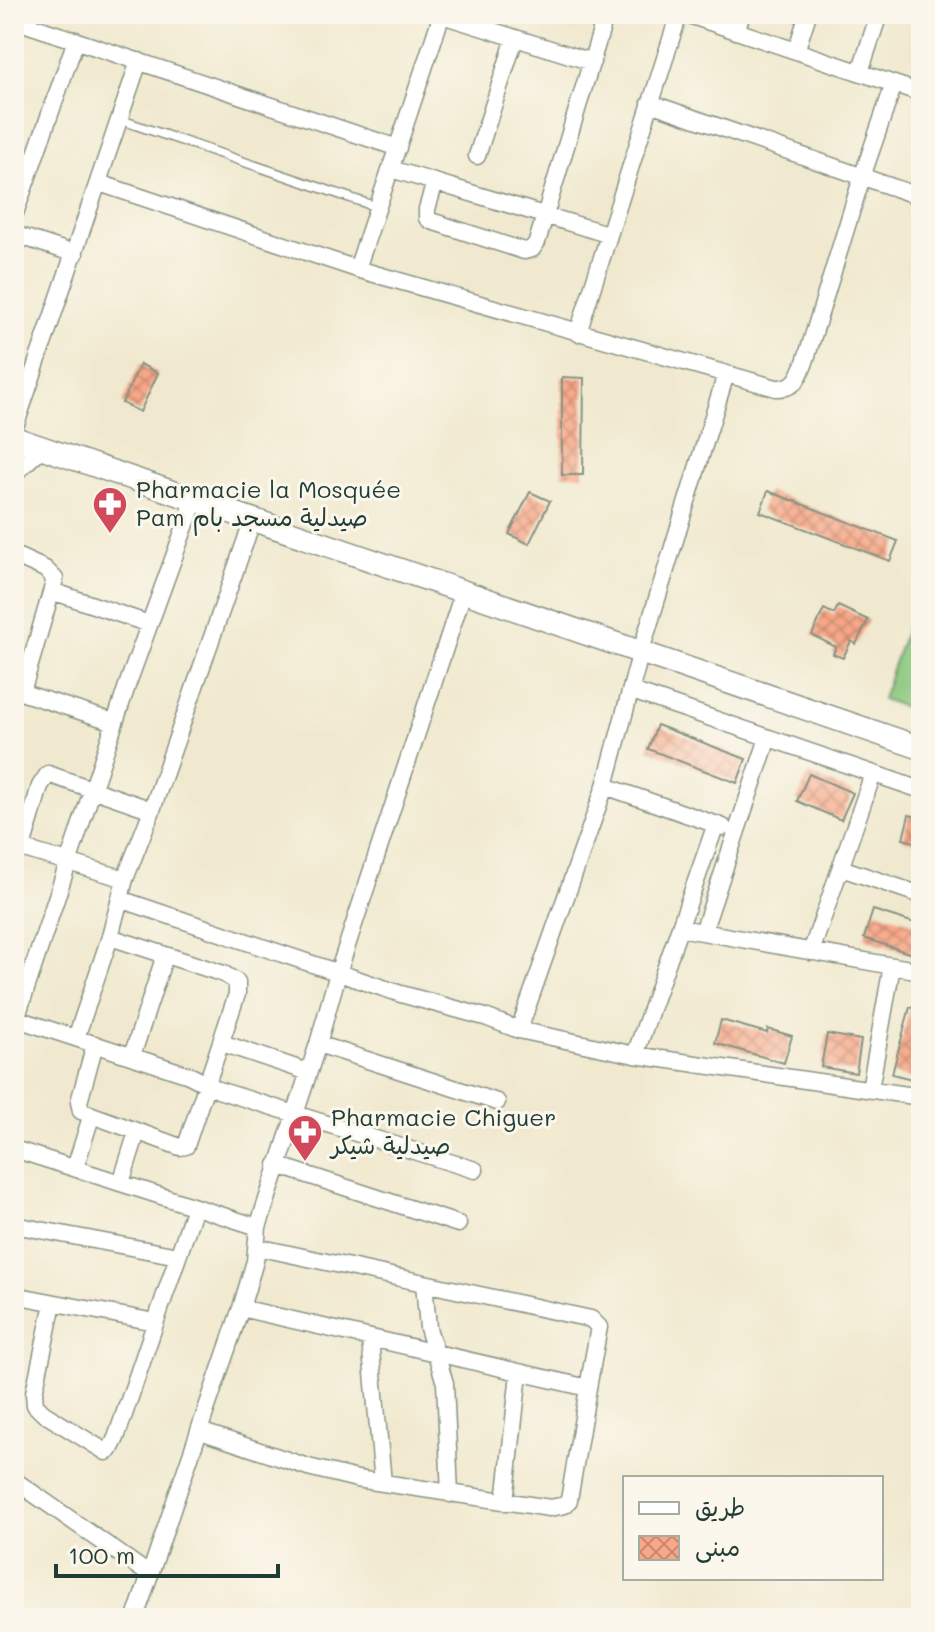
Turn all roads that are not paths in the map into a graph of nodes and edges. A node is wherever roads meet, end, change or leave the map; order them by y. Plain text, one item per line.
1 (442, 14) edge
2 (606, 14) edge
3 (679, 14) edge
4 (686, 14) edge
5 (742, 14) edge
6 (808, 14) edge
7 (879, 14) edge
8 (14, 20) edge
9 (736, 31) junction
10 (515, 38) junction
11 (76, 40) junction
12 (796, 51) junction
13 (139, 61) junction
14 (592, 62) junction
15 (860, 72) junction
16 (894, 84) junction
17 (921, 93) edge
18 (650, 103) junction
19 (121, 120) junction
20 (398, 148) junction
21 (477, 156) dead end
22 (391, 169) junction
23 (862, 177) junction
24 (435, 182) junction
25 (99, 183) junction
26 (921, 197) edge
27 (377, 207) junction
28 (545, 215) junction
29 (14, 216) edge
30 (14, 234) edge
31 (607, 234) junction
32 (75, 254) junction
33 (357, 269) junction
34 (578, 333) junction
35 (726, 374) junction
36 (14, 430) edge
37 (14, 438) edge
38 (42, 448) junction
39 (14, 474) edge
40 (195, 499) junction
41 (253, 519) junction
42 (14, 555) edge
43 (464, 590) junction
44 (52, 591) junction
45 (149, 624) junction
46 (641, 651) junction
47 (18, 691) edge
48 (632, 691) junction
49 (114, 722) junction
50 (768, 738) junction
51 (921, 748) edge
52 (873, 774) junction
53 (605, 786) junction
54 (94, 789) junction
55 (921, 790) edge
56 (152, 810) junction
57 (716, 824) junction
58 (736, 831) junction
59 (18, 847) edge
60 (70, 861) junction
61 (841, 868) junction
62 (125, 879) junction
63 (921, 895) edge
64 (120, 899) junction
65 (680, 928) junction
66 (703, 932) junction
67 (110, 937) junction
68 (811, 952) junction
69 (165, 955) junction
70 (892, 966) junction
71 (921, 971) edge
72 (338, 973) junction
73 (15, 1021) edge
74 (519, 1030) junction
75 (76, 1038) junction
76 (222, 1043) junction
77 (95, 1044) junction
78 (318, 1044) junction
79 (635, 1055) junction
80 (132, 1056) junction
81 (308, 1072) junction
82 (207, 1086) junction
83 (870, 1089) junction
84 (921, 1097) edge
85 (497, 1102) dead end
86 (294, 1115) junction
87 (91, 1117) junction
88 (137, 1132) junction
89 (14, 1149) edge
90 (277, 1165) junction
91 (75, 1168) junction
92 (475, 1170) dead end
93 (121, 1183) junction
94 (195, 1207) junction
95 (458, 1224) dead end
96 (14, 1225) edge
97 (258, 1227) junction
98 (257, 1247) junction
99 (178, 1256) junction
100 (424, 1283) junction
101 (14, 1295) edge
102 (53, 1303) junction
103 (241, 1308) junction
104 (155, 1322) junction
105 (370, 1339) junction
106 (437, 1354) junction
107 (519, 1373) junction
108 (588, 1388) junction
109 (200, 1431) junction
110 (14, 1480) edge
111 (383, 1483) junction
112 (450, 1494) junction
113 (505, 1502) junction
114 (150, 1575) junction
115 (135, 1618) edge

1 - 10 street
1 - 20 street
2 - 14 street
3 - 18 street
4 - 9 street
5 - 9 street
6 - 12 street
7 - 15 street
8 - 11 street
9 - 12 street
10 - 14 street
10 - 21 street
11 - 13 street
11 - 29 street
12 - 15 street
13 - 19 street
13 - 20 street
14 - 28 street
15 - 16 street
16 - 17 street
16 - 23 street
18 - 23 street
18 - 31 street
19 - 25 street
19 - 27 lane
20 - 22 street
22 - 24 street
22 - 27 street
23 - 26 street
23 - 35 street
24 - 28 street
24 - 28 street
25 - 32 street
25 - 33 street
27 - 33 street
28 - 31 street
30 - 32 street
31 - 34 street
32 - 36 street
33 - 34 street
34 - 35 street
35 - 46 street
37 - 38 main road
38 - 39 street
38 - 40 main road
40 - 41 main road
40 - 45 street
41 - 43 main road
41 - 56 street
42 - 44 street
43 - 46 main road
43 - 72 street
44 - 45 street
44 - 47 street
45 - 49 street
46 - 48 street
46 - 51 main road
47 - 49 street
48 - 50 street
48 - 53 street
49 - 54 street
50 - 52 street
50 - 58 street
52 - 55 street
52 - 61 street
53 - 57 street
53 - 74 street
54 - 56 street
54 - 59 street
54 - 60 street
56 - 62 street
57 - 58 street
57 - 65 street
58 - 66 street
59 - 60 street
60 - 62 street
60 - 73 street
61 - 63 street
61 - 68 street
62 - 64 street
64 - 67 street
64 - 72 street
65 - 66 street
65 - 79 street
66 - 68 street
67 - 69 street
67 - 75 street
68 - 70 street
69 - 76 street
69 - 80 street
70 - 71 street
70 - 83 street
72 - 74 street
72 - 78 street
73 - 75 street
74 - 79 street
75 - 77 street
76 - 81 street
76 - 82 street
77 - 80 street
77 - 87 street
78 - 81 street
78 - 85 street
79 - 83 street
80 - 82 street
81 - 86 street
82 - 86 street
82 - 88 street
83 - 84 street
86 - 90 street
86 - 92 street
87 - 88 street
87 - 91 street
88 - 93 street
89 - 91 street
90 - 95 street
90 - 97 street
91 - 93 street
93 - 94 street
94 - 97 street
94 - 99 street
96 - 99 street
97 - 98 street
98 - 100 street
98 - 103 street
99 - 104 street
100 - 106 street
100 - 108 street
101 - 102 street
102 - 104 street
102 - 104 street
103 - 105 street
103 - 109 street
105 - 106 street
105 - 111 street
106 - 107 street
106 - 112 street
107 - 108 street
107 - 113 street
108 - 113 street
109 - 111 street
109 - 114 street
110 - 114 street
111 - 112 street
112 - 113 street
114 - 115 street

